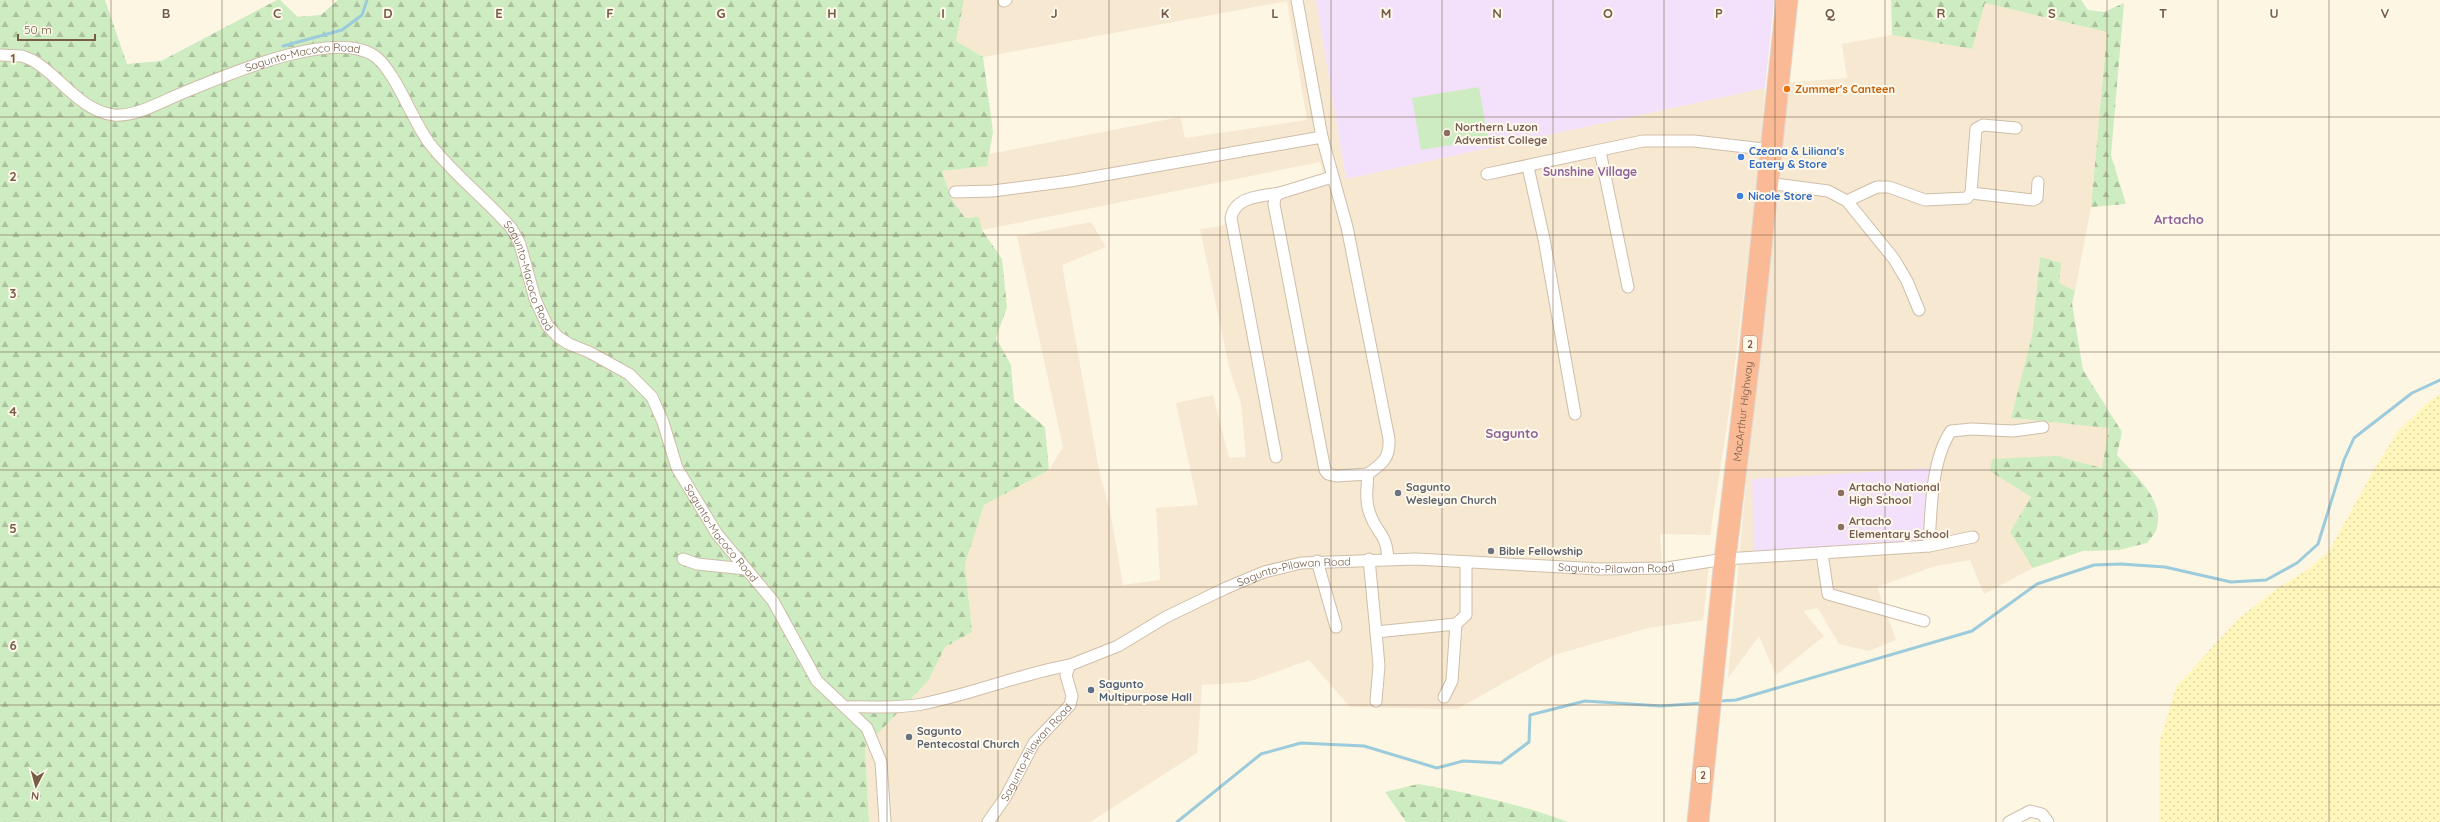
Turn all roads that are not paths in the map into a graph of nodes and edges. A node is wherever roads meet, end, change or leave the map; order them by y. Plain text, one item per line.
1 (1297, 0) edge
2 (1787, 0) edge
3 (0, 55) edge
4 (2016, 128) dead end
5 (1322, 138) junction
6 (1772, 150) junction
7 (1600, 151) junction
8 (1528, 166) junction
9 (1487, 174) dead end
10 (1332, 177) junction
11 (2038, 182) dead end
12 (1768, 183) junction
13 (955, 192) dead end
14 (1280, 193) junction
15 (1971, 193) junction
16 (1847, 201) junction
17 (1628, 287) dead end
18 (1919, 310) dead end
19 (1575, 414) dead end
20 (2043, 427) dead end
21 (1276, 456) dead end
22 (1368, 474) junction
23 (1973, 537) dead end
24 (1929, 546) junction
25 (1822, 553) junction
26 (683, 559) dead end
27 (1369, 559) junction
28 (1388, 559) junction
29 (1725, 559) junction
30 (1317, 561) junction
31 (1466, 562) junction
32 (746, 569) junction
33 (1924, 621) dead end
34 (1456, 624) junction
35 (1336, 627) dead end
36 (1376, 632) junction
37 (1070, 665) junction
38 (1444, 697) dead end
39 (1376, 701) dead end
40 (846, 707) junction
41 (885, 822) edge
42 (988, 822) edge
43 (1698, 822) edge
44 (2009, 822) edge
45 (2048, 822) edge

1 - 5 street
2 - 6 highway, MacArthur Highway / 2
3 - 32 street, Sagunto-Macoco Road
4 - 15 street
5 - 10 street
5 - 13 street
6 - 7 street
6 - 12 highway, MacArthur Highway / 2
7 - 8 street
7 - 17 street
8 - 9 street
8 - 19 street
10 - 14 street
10 - 22 street
11 - 15 street
12 - 16 street
12 - 29 highway, MacArthur Highway / 2
14 - 21 street
14 - 22 street
15 - 16 street
16 - 18 street
20 - 24 street
22 - 28 street
23 - 24 street, Sagunto-Pilawan Road
24 - 25 street, Sagunto-Pilawan Road
25 - 29 street, Sagunto-Pilawan Road
25 - 33 street
26 - 32 street
27 - 28 street, Sagunto-Pilawan Road
27 - 30 street, Sagunto-Pilawan Road
27 - 36 street
28 - 31 street, Sagunto-Pilawan Road
29 - 31 street, Sagunto-Pilawan Road
29 - 43 highway, MacArthur Highway / 2
30 - 35 street
30 - 37 street, Sagunto-Pilawan Road
31 - 34 street
32 - 40 street, Sagunto-Macoco Road
34 - 36 street
34 - 38 street
36 - 39 street
37 - 40 street
37 - 42 street, Sagunto-Pilawan Road
40 - 41 street, Sagunto-Macoco Road
44 - 45 street

